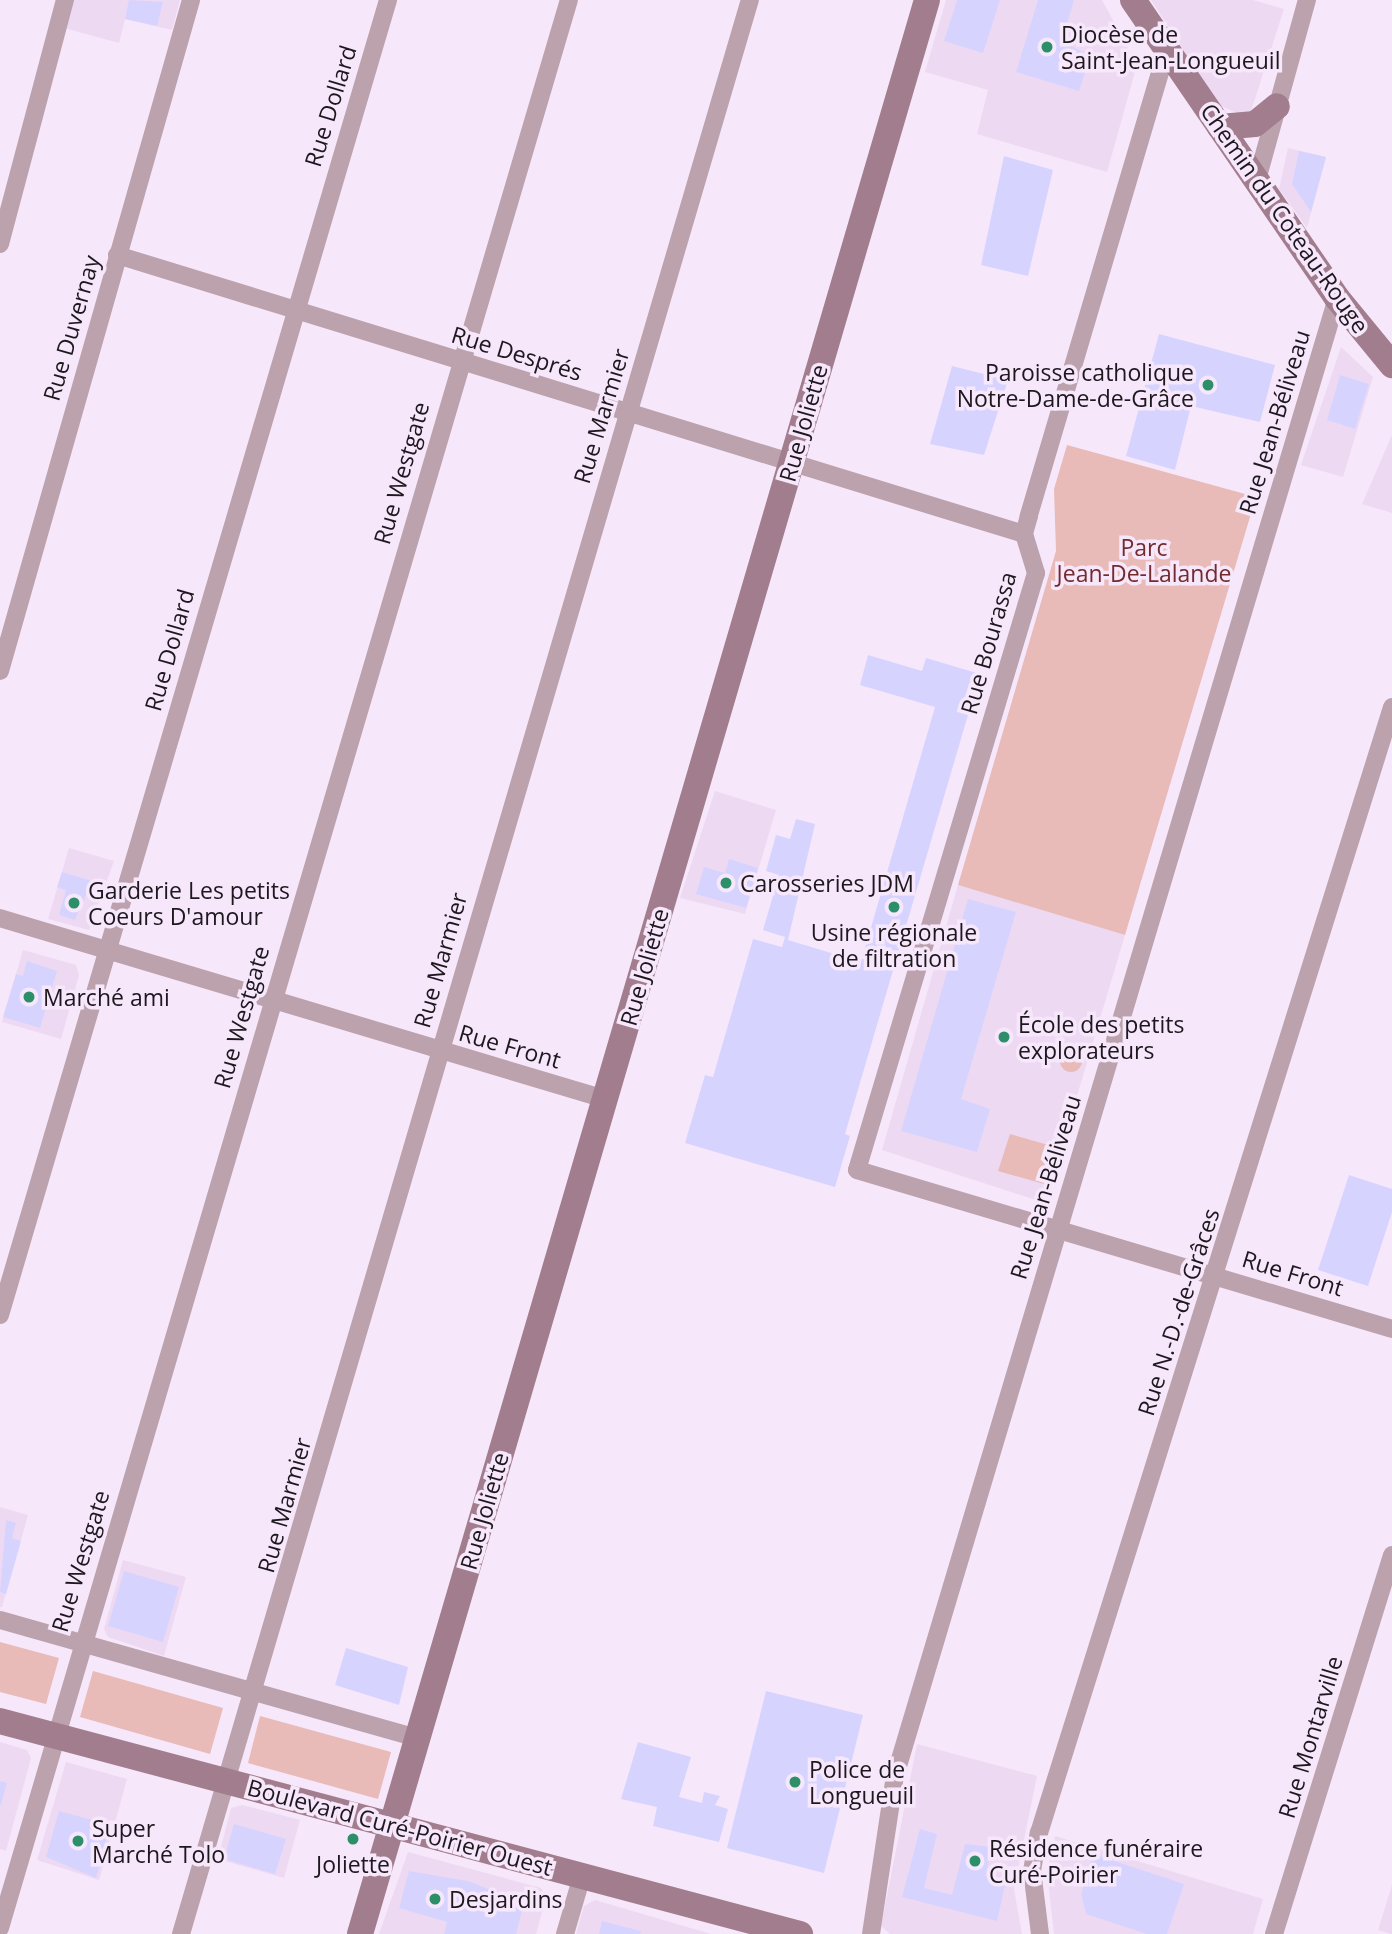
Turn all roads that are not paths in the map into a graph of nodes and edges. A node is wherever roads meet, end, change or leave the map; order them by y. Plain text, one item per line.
1 (65, 0) edge
2 (191, 0) edge
3 (388, 0) edge
4 (569, 0) edge
5 (750, 0) edge
6 (927, 0) edge
7 (1133, 0) edge
8 (1307, 0) edge
9 (1167, 49) junction
10 (1277, 106) junction
11 (1220, 127) junction
12 (1257, 180) junction
13 (0, 244) edge
14 (117, 255) junction
15 (1338, 298) junction
16 (294, 310) junction
17 (1390, 357) edge
18 (459, 361) junction
19 (627, 413) junction
20 (791, 463) junction
21 (1024, 534) junction
22 (0, 671) edge
23 (1392, 706) edge
24 (0, 918) edge
25 (107, 950) junction
26 (272, 1002) junction
27 (439, 1051) junction
28 (605, 1099) junction
29 (857, 1170) joint
30 (1058, 1228) junction
31 (1216, 1276) junction
32 (0, 1315) edge
33 (1392, 1329) edge
34 (1392, 1555) edge
35 (0, 1620) edge
36 (82, 1643) junction
37 (256, 1692) junction
38 (0, 1721) edge
39 (54, 1735) junction
40 (418, 1738) junction
41 (225, 1781) junction
42 (392, 1825) junction
43 (582, 1876) junction
44 (0, 1928) edge
45 (181, 1934) edge
46 (360, 1934) edge
47 (565, 1934) edge
48 (800, 1934) edge
49 (871, 1934) edge
50 (1040, 1934) edge
51 (1274, 1934) edge

1 - 13 street
2 - 14 street, Rue Duvernay
3 - 16 street, Rue Dollard
4 - 18 street, Rue Westgate
5 - 19 street, Rue Marmier
6 - 20 street, Rue Joliette
7 - 9 street, Chemin du Coteau-Rouge
8 - 10 street
9 - 11 street, Chemin du Coteau-Rouge
9 - 21 street
10 - 11 street
10 - 12 street
11 - 12 street, Chemin du Coteau-Rouge
12 - 15 street, Chemin du Coteau-Rouge
14 - 16 street, Rue Després
14 - 22 street, Rue Duvernay
15 - 17 street, Chemin du Coteau-Rouge
15 - 30 street, Rue Jean-Béliveau
16 - 18 street, Rue Després
16 - 25 street, Rue Dollard
18 - 19 street, Rue Després
18 - 26 street, Rue Westgate
19 - 20 street, Rue Després
19 - 27 street, Rue Marmier
20 - 21 street, Rue Després
20 - 28 street, Rue Joliette
21 - 29 street, Rue Bourassa
23 - 31 street, Rue N.-D.-de-Grâces
24 - 25 street, Rue Front
25 - 26 street, Rue Front
25 - 32 street, Rue Dollard
26 - 27 street, Rue Front
26 - 36 street, Rue Westgate
27 - 28 street, Rue Front
27 - 37 street, Rue Marmier
28 - 40 street, Rue Joliette
29 - 30 street, Rue Front
30 - 31 street, Rue Front
30 - 49 street, Rue Jean-Béliveau
31 - 33 street, Rue Front
31 - 50 street, Rue N.-D.-de-Grâces
34 - 51 street, Rue Montarville
35 - 36 street
36 - 37 street
36 - 39 street, Rue Westgate
37 - 40 street
37 - 41 street, Rue Marmier
38 - 39 street, Boulevard Curé-Poirier Ouest
39 - 41 street, Boulevard Curé-Poirier Ouest
39 - 44 street, Rue Westgate
40 - 42 street, Rue Joliette
41 - 42 street, Boulevard Curé-Poirier Ouest
41 - 45 street, Rue Marmier
42 - 43 street, Boulevard Curé-Poirier Ouest
42 - 46 street, Rue Joliette
43 - 47 street
43 - 48 street, Boulevard Curé-Poirier Ouest

